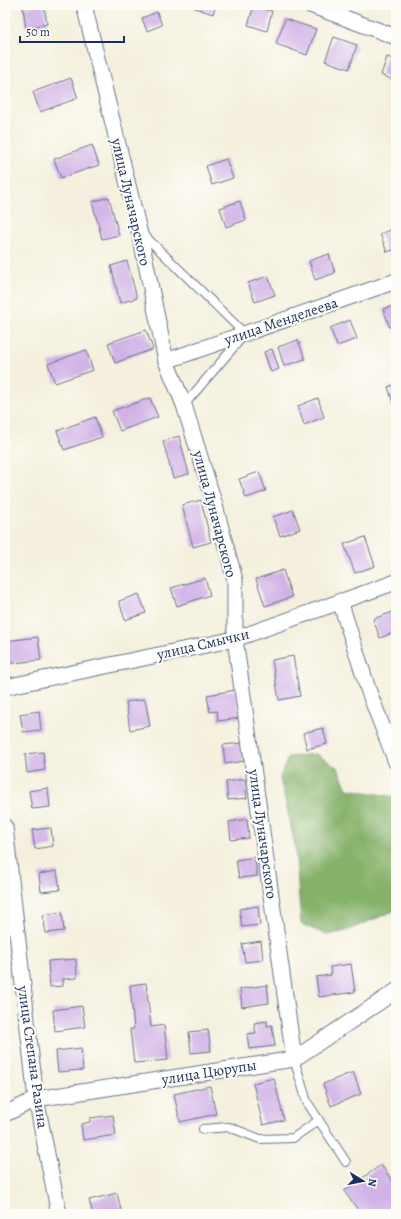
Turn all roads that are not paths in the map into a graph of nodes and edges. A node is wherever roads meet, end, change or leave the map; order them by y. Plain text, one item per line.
1 (84, 5) edge
2 (310, 5) edge
3 (396, 37) edge
4 (139, 230) junction
5 (396, 281) edge
6 (245, 334) junction
7 (166, 362) junction
8 (184, 405) junction
9 (396, 582) edge
10 (340, 601) junction
11 (235, 639) junction
12 (5, 687) edge
13 (396, 762) edge
14 (5, 827) edge
15 (394, 993) edge
16 (294, 1059) junction
17 (36, 1099) junction
18 (5, 1114) edge
19 (319, 1120) junction
20 (203, 1129) dead end
21 (346, 1162) dead end
22 (59, 1214) edge

1 - 4 street, улица Луначарского
2 - 3 street
4 - 6 lane
4 - 7 street, улица Луначарского
5 - 6 street, улица Менделеева
6 - 7 street, улица Менделеева
6 - 8 lane
7 - 8 street, улица Луначарского
8 - 11 street, улица Луначарского
9 - 10 street, улица Смычки
10 - 11 street, улица Смычки
10 - 13 street
11 - 12 street, улица Смычки
11 - 16 street, улица Луначарского
14 - 17 street, улица Степана Разина
15 - 16 street, улица Цюрупы
16 - 17 street, улица Цюрупы
16 - 19 lane
17 - 18 street, улица Цюрупы
17 - 22 street, улица Степана Разина
19 - 20 lane
19 - 21 lane

